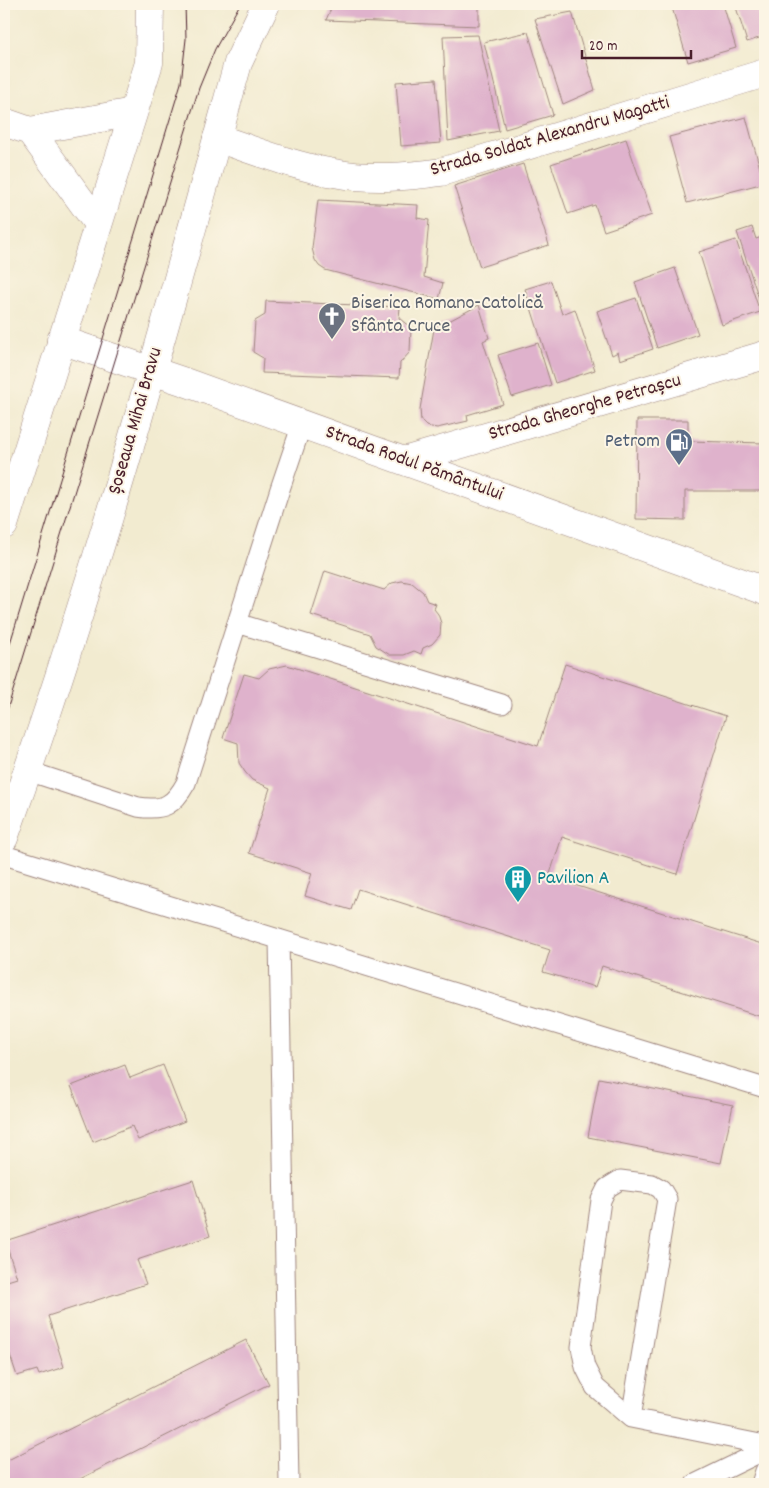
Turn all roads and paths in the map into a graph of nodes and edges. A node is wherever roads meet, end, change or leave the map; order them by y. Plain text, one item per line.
1 (150, 4) edge
2 (164, 4) edge
3 (251, 4) edge
4 (266, 4) edge
5 (149, 63) junction
6 (238, 63) junction
7 (765, 73) edge
8 (134, 112) junction
9 (4, 122) edge
10 (30, 131) junction
11 (217, 138) junction
12 (98, 224) junction
13 (61, 340) junction
14 (765, 355) edge
15 (151, 370) junction
16 (302, 424) junction
17 (404, 461) junction
18 (4, 525) edge
19 (765, 591) edge
20 (237, 623) junction
21 (502, 704) dead end
22 (28, 770) junction
23 (4, 838) edge
24 (4, 855) edge
25 (279, 939) junction
26 (765, 1088) edge
27 (631, 1418) junction
28 (765, 1445) edge
29 (765, 1450) edge
30 (765, 1471) edge
31 (289, 1484) edge
32 (695, 1484) edge
33 (761, 1484) edge

1 - 5 street
2 - 5 street
3 - 6 street
4 - 6 street, Șoseaua Mihai Bravu
5 - 8 street
6 - 11 street, Șoseaua Mihai Bravu
7 - 11 street, Strada Soldat Alexandru Magatti
8 - 10 street
8 - 12 street
9 - 10 street
10 - 12 street
11 - 15 street, Șoseaua Mihai Bravu
12 - 13 street
13 - 15 street, Strada Rodul Pământului
13 - 18 street
14 - 17 street, Strada Gheorghe Petrașcu
15 - 16 street, Strada Rodul Pământului
15 - 22 street, Șoseaua Mihai Bravu
16 - 17 street, Strada Rodul Pământului
16 - 20 lane
17 - 19 street, Strada Rodul Pământului
20 - 21 lane
20 - 22 lane
22 - 23 street, Șoseaua Mihai Bravu
24 - 25 lane
25 - 26 lane
25 - 31 lane
27 - 27 lane
27 - 28 lane
29 - 32 lane
30 - 33 lane

